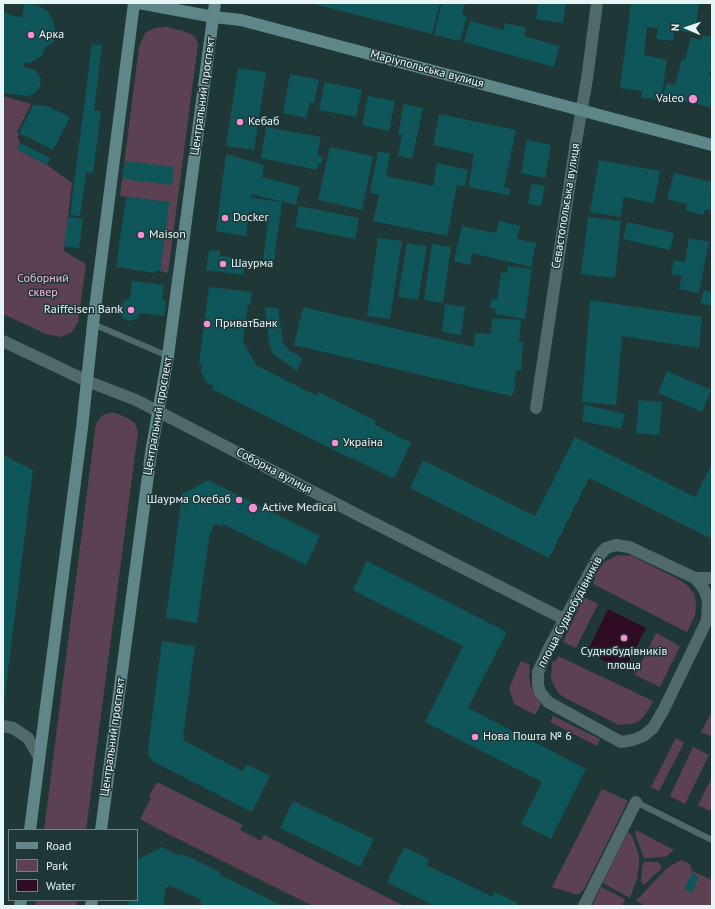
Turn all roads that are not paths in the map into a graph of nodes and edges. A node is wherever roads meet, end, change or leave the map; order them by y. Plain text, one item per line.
1 (134, 3) edge
2 (140, 3) edge
3 (215, 3) edge
4 (597, 3) edge
5 (214, 17) junction
6 (581, 111) junction
7 (712, 145) edge
8 (93, 324) junction
9 (3, 341) edge
10 (168, 356) junction
11 (87, 381) junction
12 (536, 408) dead end
13 (159, 412) junction
14 (695, 578) junction
15 (712, 578) edge
16 (710, 615) edge
17 (564, 619) junction
18 (3, 726) edge
19 (39, 757) junction
20 (636, 802) joint
21 (30, 829) edge
22 (101, 829) edge
23 (712, 840) edge
24 (584, 906) edge

1 - 8 main road
2 - 5 main road, Маріупольська вулиця
3 - 5 main road, Центральний проспект
4 - 6 street, Севастопольська вулиця
5 - 6 main road, Маріупольська вулиця
5 - 10 main road, Центральний проспект
6 - 7 main road, Маріупольська вулиця
6 - 12 street, Севастопольська вулиця
8 - 10 lane
8 - 11 main road
9 - 11 street, Соборна вулиця
10 - 13 main road, Центральний проспект
11 - 13 street, Соборна вулиця
11 - 19 main road
13 - 17 street, Соборна вулиця
13 - 22 main road, Центральний проспект
14 - 15 street, площа Суднобудівників
14 - 16 street, площа Суднобудівників
14 - 17 street, площа Суднобудівників
16 - 17 street, площа Суднобудівників
18 - 19 street
19 - 21 main road
20 - 23 lane
20 - 24 street

